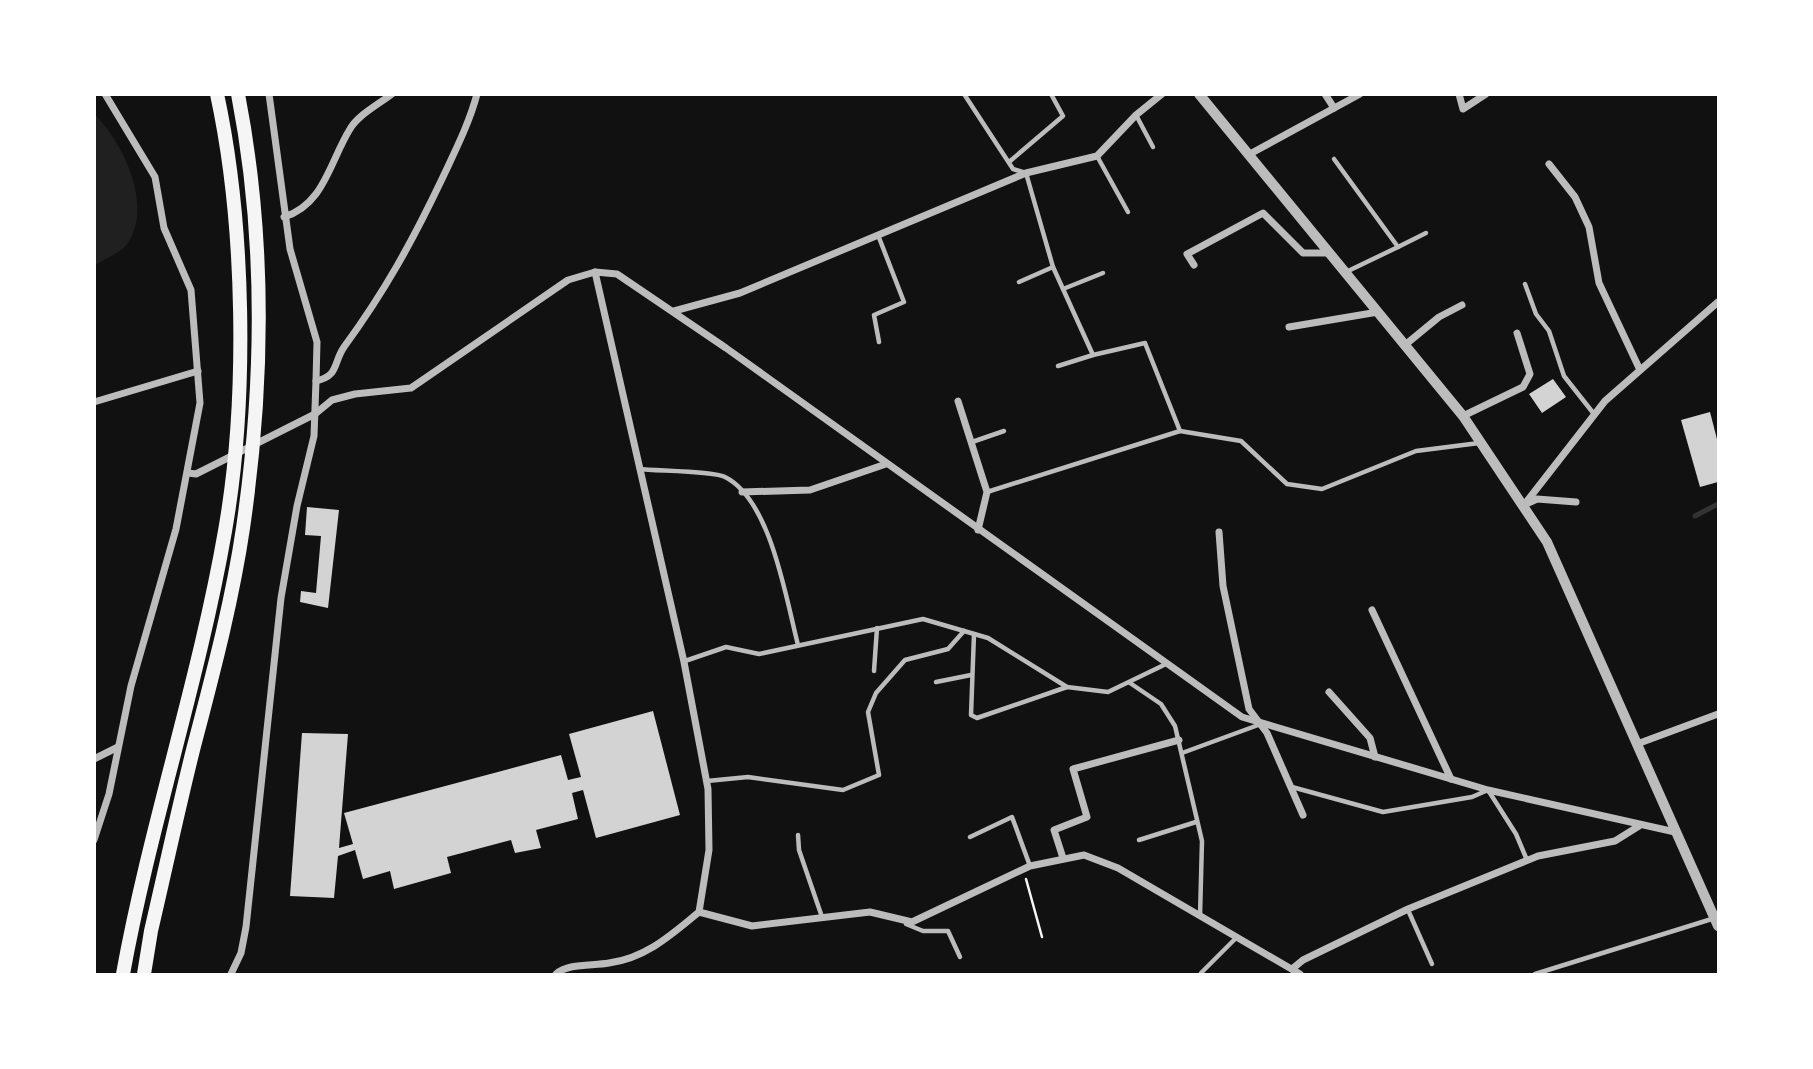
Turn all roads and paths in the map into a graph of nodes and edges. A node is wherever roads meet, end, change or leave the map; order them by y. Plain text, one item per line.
1 (105, 94) edge
2 (217, 94) edge
3 (238, 94) edge
4 (269, 94) edge
5 (392, 94) edge
6 (477, 94) edge
7 (964, 94) edge
8 (1051, 94) edge
9 (1163, 94) edge
10 (1199, 94) edge
11 (1325, 94) edge
12 (1360, 94) edge
13 (1459, 94) edge
14 (1486, 94) edge
15 (1334, 108) junction
16 (1136, 115) junction
17 (1153, 146) dead end
18 (1248, 155) junction
19 (1097, 156) junction
20 (1334, 159) dead end
21 (1009, 162) junction
22 (1549, 164) dead end
23 (1026, 173) junction
24 (1128, 212) dead end
25 (284, 217) junction
26 (1426, 233) dead end
27 (878, 234) junction
28 (1398, 247) junction
29 (1330, 253) junction
30 (1194, 265) dead end
31 (1053, 267) junction
32 (595, 272) junction
33 (1346, 272) junction
34 (1103, 273) dead end
35 (1020, 282) dead end
36 (1525, 284) dead end
37 (1063, 289) junction
38 (1718, 302) edge
39 (1462, 305) dead end
40 (674, 311) junction
41 (1378, 312) junction
42 (1289, 327) dead end
43 (1517, 333) dead end
44 (879, 342) dead end
45 (1405, 345) junction
46 (1093, 355) junction
47 (1058, 366) dead end
48 (1640, 370) junction
49 (198, 371) junction
50 (316, 380) junction
51 (958, 401) dead end
52 (94, 402) edge
53 (314, 414) junction
54 (1594, 414) junction
55 (1463, 416) junction
56 (1004, 430) dead end
57 (1180, 431) junction
58 (972, 442) junction
59 (1483, 443) junction
60 (886, 464) junction
61 (639, 469) junction
62 (192, 473) junction
63 (742, 492) junction
64 (987, 492) junction
65 (1576, 502) dead end
66 (1524, 505) junction
67 (978, 530) junction
68 (1219, 532) dead end
69 (1372, 611) dead end
70 (877, 628) junction
71 (964, 631) junction
72 (974, 634) junction
73 (798, 645) junction
74 (684, 662) junction
75 (1166, 664) junction
76 (874, 671) dead end
77 (971, 675) junction
78 (936, 682) dead end
79 (1130, 683) junction
80 (1067, 687) junction
81 (1329, 692) dead end
82 (1718, 714) edge
83 (1262, 724) junction
84 (1179, 740) junction
85 (1637, 744) junction
86 (118, 747) junction
87 (1182, 753) junction
88 (1375, 757) junction
89 (94, 759) edge
90 (1451, 779) junction
91 (707, 781) junction
92 (1291, 786) junction
93 (1488, 790) junction
94 (1303, 815) dead end
95 (1196, 821) junction
96 (1639, 826) junction
97 (1675, 832) junction
98 (798, 835) dead end
99 (970, 837) dead end
100 (94, 840) edge
101 (1139, 840) dead end
102 (1063, 858) junction
103 (1527, 860) junction
104 (1027, 868) junction
105 (1408, 909) junction
106 (699, 912) junction
107 (1200, 916) junction
108 (822, 917) junction
109 (893, 918) junction
110 (1718, 920) edge
111 (1042, 937) dead end
112 (1237, 937) junction
113 (960, 957) dead end
114 (1432, 964) dead end
115 (1291, 972) edge
116 (1201, 973) dead end
117 (123, 975) edge
118 (144, 975) edge
119 (231, 975) edge
120 (556, 975) edge
121 (1300, 975) edge
122 (1535, 975) edge

1 - 49 street
2 - 117 highway
3 - 118 highway
4 - 25 street
5 - 25 street
6 - 50 street
7 - 21 lane
8 - 21 lane
9 - 16 street
10 - 18 street
11 - 15 street
12 - 15 street
13 - 14 street
15 - 18 street
16 - 17 lane
16 - 19 street
18 - 29 street
19 - 23 street
19 - 24 lane
20 - 28 lane
21 - 23 lane
22 - 48 street
23 - 27 street
23 - 31 lane
25 - 50 street
26 - 28 lane
27 - 40 street
27 - 44 lane
28 - 33 lane
29 - 30 street
29 - 33 street
31 - 35 lane
31 - 37 lane
32 - 40 street
32 - 53 street
32 - 61 street
33 - 41 street
34 - 37 lane
36 - 54 lane
37 - 46 lane
38 - 48 street
39 - 45 street
40 - 60 street
41 - 42 street
41 - 45 street
43 - 55 street
45 - 55 street
46 - 47 lane
46 - 57 lane
48 - 54 street
49 - 52 street
49 - 62 street
50 - 53 street
51 - 58 street
53 - 62 street
53 - 119 street
54 - 66 street
55 - 59 street
56 - 58 lane
57 - 59 lane
57 - 64 lane
58 - 64 street
59 - 66 street
60 - 63 street
60 - 67 street
61 - 63 lane
61 - 74 street
62 - 86 street
63 - 73 lane
64 - 67 street
65 - 66 street
66 - 85 street
67 - 75 street
68 - 83 street
69 - 90 street
70 - 71 lane
70 - 73 lane
70 - 76 lane
71 - 72 lane
71 - 91 lane
72 - 77 lane
72 - 80 lane
73 - 74 lane
74 - 91 street
75 - 79 lane
75 - 83 street
77 - 78 lane
77 - 80 lane
79 - 80 lane
79 - 84 lane
81 - 88 street
82 - 85 street
83 - 87 lane
83 - 88 street
83 - 92 street
84 - 87 lane
84 - 102 street
85 - 97 street
86 - 89 street
86 - 100 street
87 - 95 lane
88 - 90 street
90 - 93 street
91 - 106 street
92 - 93 lane
92 - 94 street
93 - 96 street
93 - 103 lane
95 - 101 lane
95 - 107 lane
96 - 97 street
96 - 103 street
97 - 110 street
98 - 108 lane
99 - 104 lane
102 - 104 street
102 - 107 street
103 - 105 street
104 - 109 street
104 - 111 path
105 - 114 lane
105 - 115 street
106 - 108 street
106 - 120 street
107 - 112 street
108 - 109 street
109 - 113 lane
110 - 122 lane
112 - 115 street
112 - 116 lane
115 - 121 street

